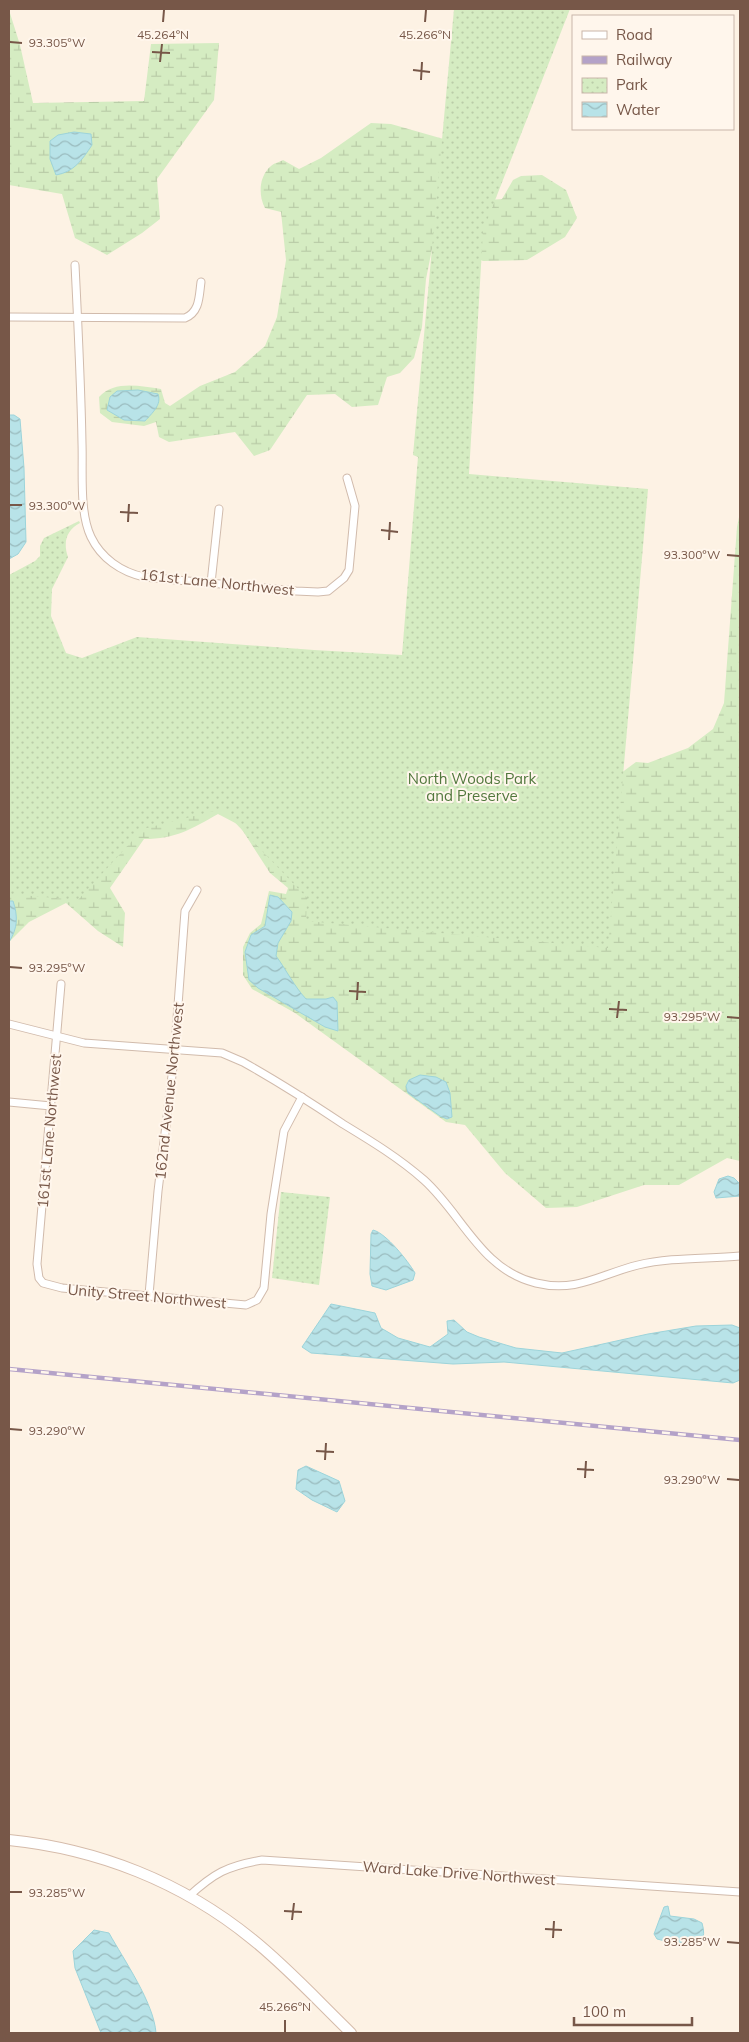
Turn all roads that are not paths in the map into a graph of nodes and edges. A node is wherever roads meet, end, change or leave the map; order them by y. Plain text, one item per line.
1 (75, 265) dead end
2 (200, 282) dead end
3 (9, 317) edge
4 (78, 317) junction
5 (347, 478) dead end
6 (220, 509) dead end
7 (211, 582) junction
8 (197, 890) dead end
9 (60, 984) dead end
10 (9, 1024) edge
11 (56, 1036) junction
12 (175, 1049) junction
13 (302, 1098) junction
14 (9, 1102) edge
15 (51, 1106) junction
16 (740, 1256) edge
17 (39, 1278) joint
18 (149, 1295) junction
19 (9, 1840) edge
20 (740, 1892) edge
21 (188, 1897) junction
22 (351, 2033) edge

1 - 4 street, 161st Lane Northwest
2 - 4 street
3 - 4 street
4 - 7 street, 161st Lane Northwest
5 - 7 street, 161st Lane Northwest
6 - 7 street
8 - 12 street, 162nd Avenue Northwest
9 - 11 street, 161st Lane Northwest
10 - 11 street
11 - 12 street
11 - 15 street, 161st Lane Northwest
12 - 13 street
12 - 18 street, 162nd Avenue Northwest
13 - 16 street
13 - 18 street, Unity Street Northwest
14 - 15 street
15 - 17 street, 161st Lane Northwest
17 - 18 street, Unity Street Northwest
19 - 21 main road
20 - 21 street, Ward Lake Drive Northwest
21 - 22 main road

